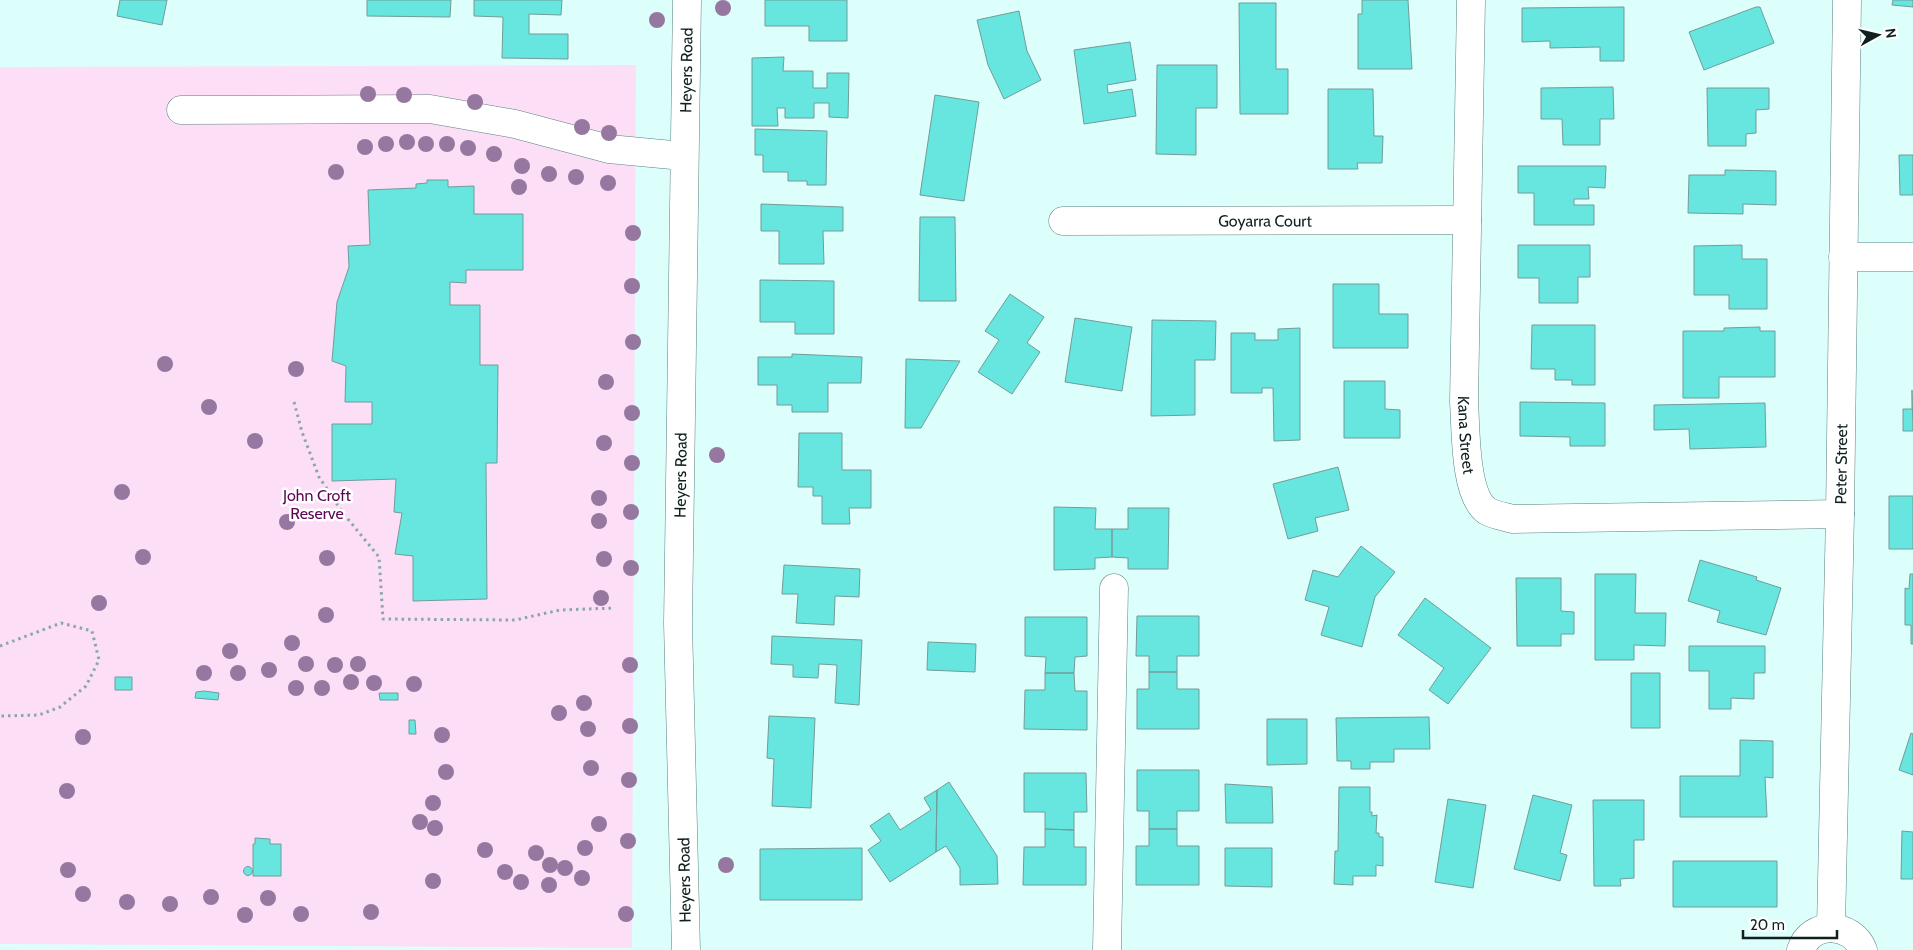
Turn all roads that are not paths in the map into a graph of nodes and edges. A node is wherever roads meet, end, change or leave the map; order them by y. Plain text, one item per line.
1 (687, 0) edge
2 (1471, 0) edge
3 (1847, 0) edge
4 (181, 110) dead end
5 (683, 156) junction
6 (1467, 220) junction
7 (1063, 221) dead end
8 (1843, 257) junction
9 (1913, 257) edge
10 (1840, 514) junction
11 (1114, 588) dead end
12 (1831, 928) junction
13 (686, 950) edge
14 (1107, 950) edge
15 (1801, 950) edge
16 (1863, 950) edge

1 - 5 street, Heyers Road
2 - 6 street, Kana Street
3 - 8 street, Peter Street
4 - 5 street
5 - 13 street, Heyers Road
6 - 7 street, Goyarra Court
6 - 10 street, Kana Street
8 - 9 street
8 - 10 street, Peter Street
10 - 12 street, Peter Street
11 - 14 street
12 - 15 street
12 - 16 street

